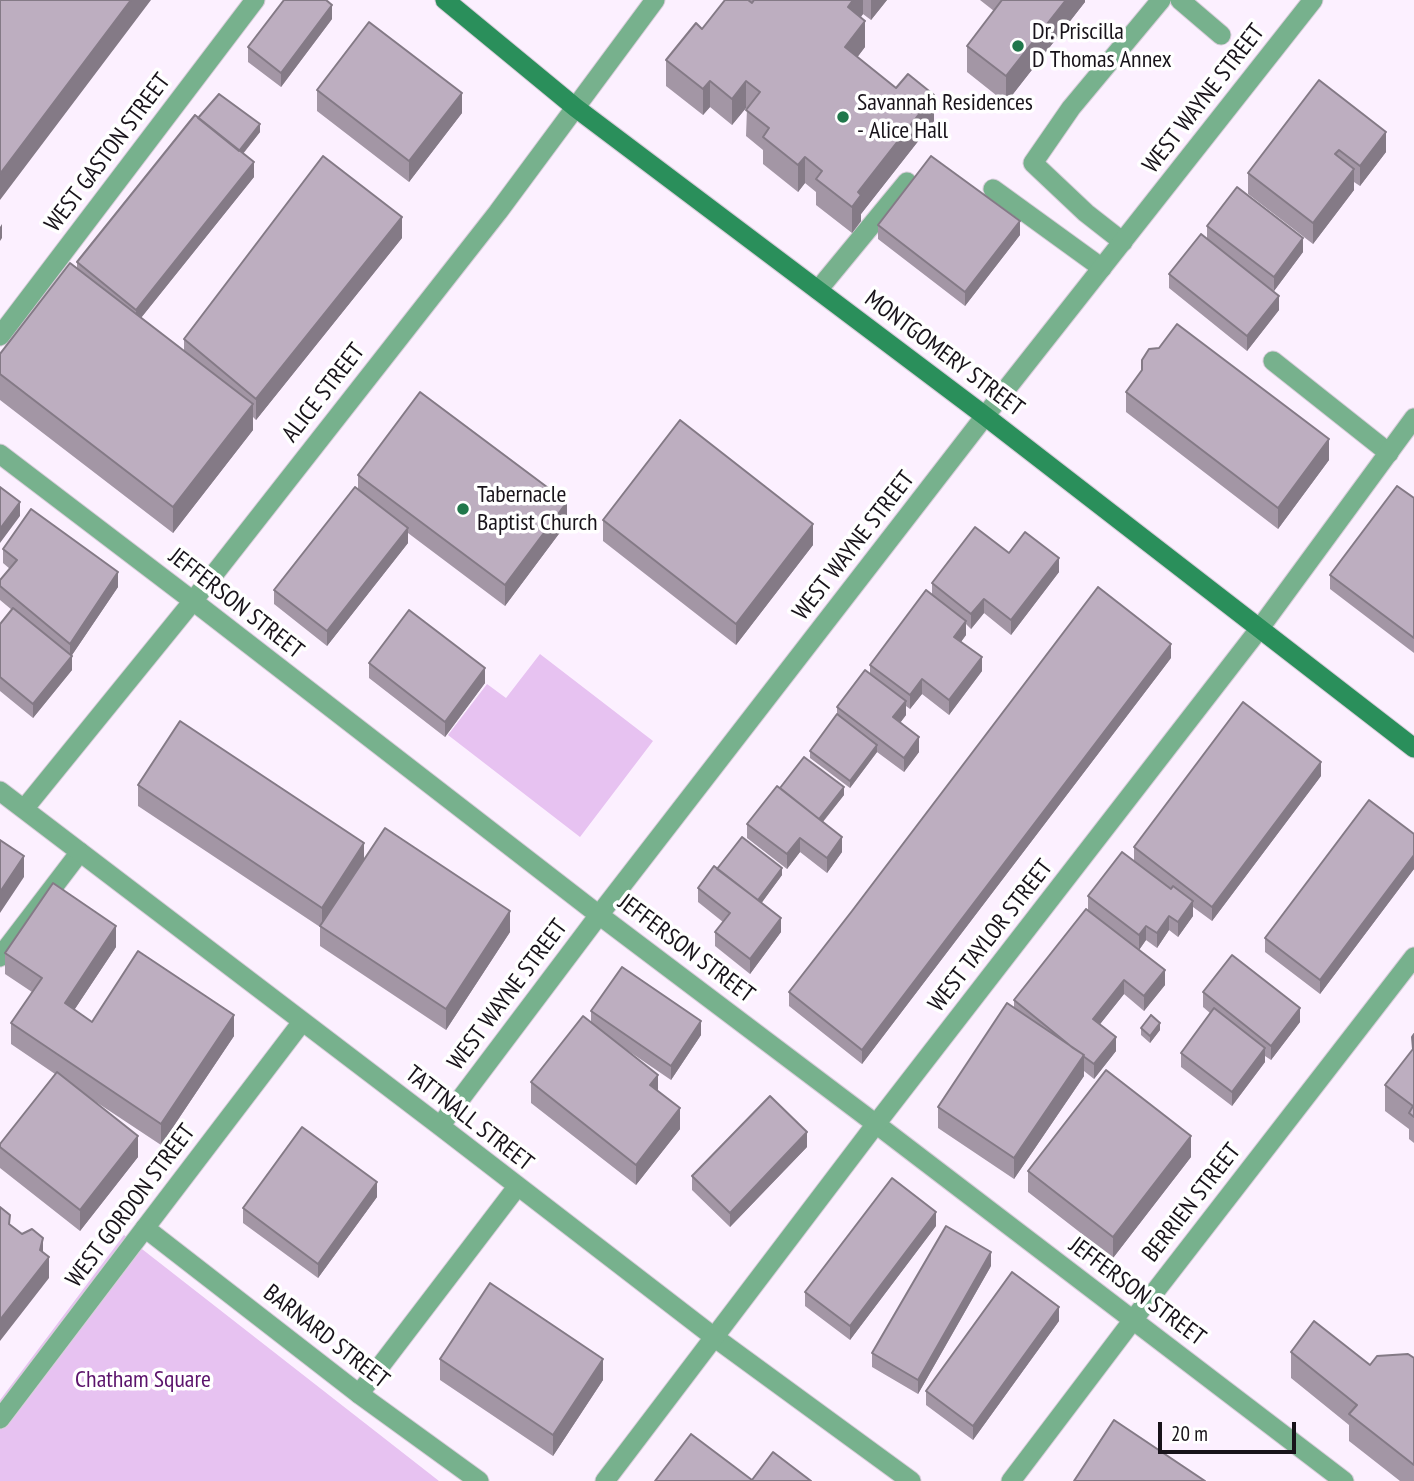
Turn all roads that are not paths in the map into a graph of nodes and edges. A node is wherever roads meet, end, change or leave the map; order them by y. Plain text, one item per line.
1 (255, 0) edge
2 (444, 0) edge
3 (655, 0) edge
4 (1161, 0) edge
5 (1180, 0) edge
6 (1313, 0) edge
7 (1221, 36) dead end
8 (576, 108) junction
9 (907, 182) edge
10 (993, 189) dead end
11 (1123, 242) junction
12 (1102, 268) junction
13 (818, 290) junction
14 (0, 336) edge
15 (1273, 361) dead end
16 (985, 416) junction
17 (1414, 418) edge
18 (1389, 453) junction
19 (0, 454) edge
20 (193, 601) junction
21 (1260, 628) junction
22 (1414, 748) edge
23 (0, 791) edge
24 (24, 809) junction
25 (80, 852) junction
26 (599, 915) junction
27 (0, 957) edge
28 (1414, 957) edge
29 (302, 1022) junction
30 (876, 1124) junction
31 (440, 1126) junction
32 (517, 1187) junction
33 (145, 1228) junction
34 (1133, 1320) junction
35 (714, 1337) junction
36 (359, 1394) junction
37 (0, 1419) edge
38 (479, 1481) edge
39 (605, 1481) edge
40 (911, 1481) edge
41 (1011, 1481) edge
42 (1344, 1481) edge

1 - 14 street, WEST GASTON STREET
2 - 8 main road, MONTGOMERY STREET
3 - 8 street, ALICE STREET
4 - 11 street
5 - 7 street
6 - 11 street, WEST WAYNE STREET
8 - 13 main road, MONTGOMERY STREET
8 - 20 street, ALICE STREET
9 - 13 street
10 - 12 street
11 - 12 street, WEST WAYNE STREET
12 - 16 street, WEST WAYNE STREET
13 - 16 main road, MONTGOMERY STREET
15 - 18 street
16 - 21 main road, MONTGOMERY STREET
16 - 26 street, WEST WAYNE STREET
17 - 18 street, WEST TAYLOR STREET
18 - 21 street, WEST TAYLOR STREET
19 - 20 street, JEFFERSON STREET
20 - 24 street, ALICE STREET
20 - 26 street, JEFFERSON STREET
21 - 22 main road, MONTGOMERY STREET
21 - 30 street, WEST TAYLOR STREET
23 - 24 street, TATTNALL STREET
24 - 25 street, TATTNALL STREET
25 - 27 street
25 - 29 street, TATTNALL STREET
26 - 30 street, JEFFERSON STREET
26 - 31 street, WEST WAYNE STREET
28 - 34 street, BERRIEN STREET
29 - 31 street, TATTNALL STREET
29 - 33 street, WEST GORDON STREET
30 - 34 street, JEFFERSON STREET
30 - 35 street, WEST TAYLOR STREET
31 - 32 street, TATTNALL STREET
32 - 35 street, TATTNALL STREET
32 - 36 street
33 - 36 street, BARNARD STREET
33 - 37 street, WEST GORDON STREET
34 - 41 street, BERRIEN STREET
34 - 42 street, JEFFERSON STREET
35 - 39 street, WEST TAYLOR STREET
35 - 40 street, TATTNALL STREET
36 - 38 street, BARNARD STREET

